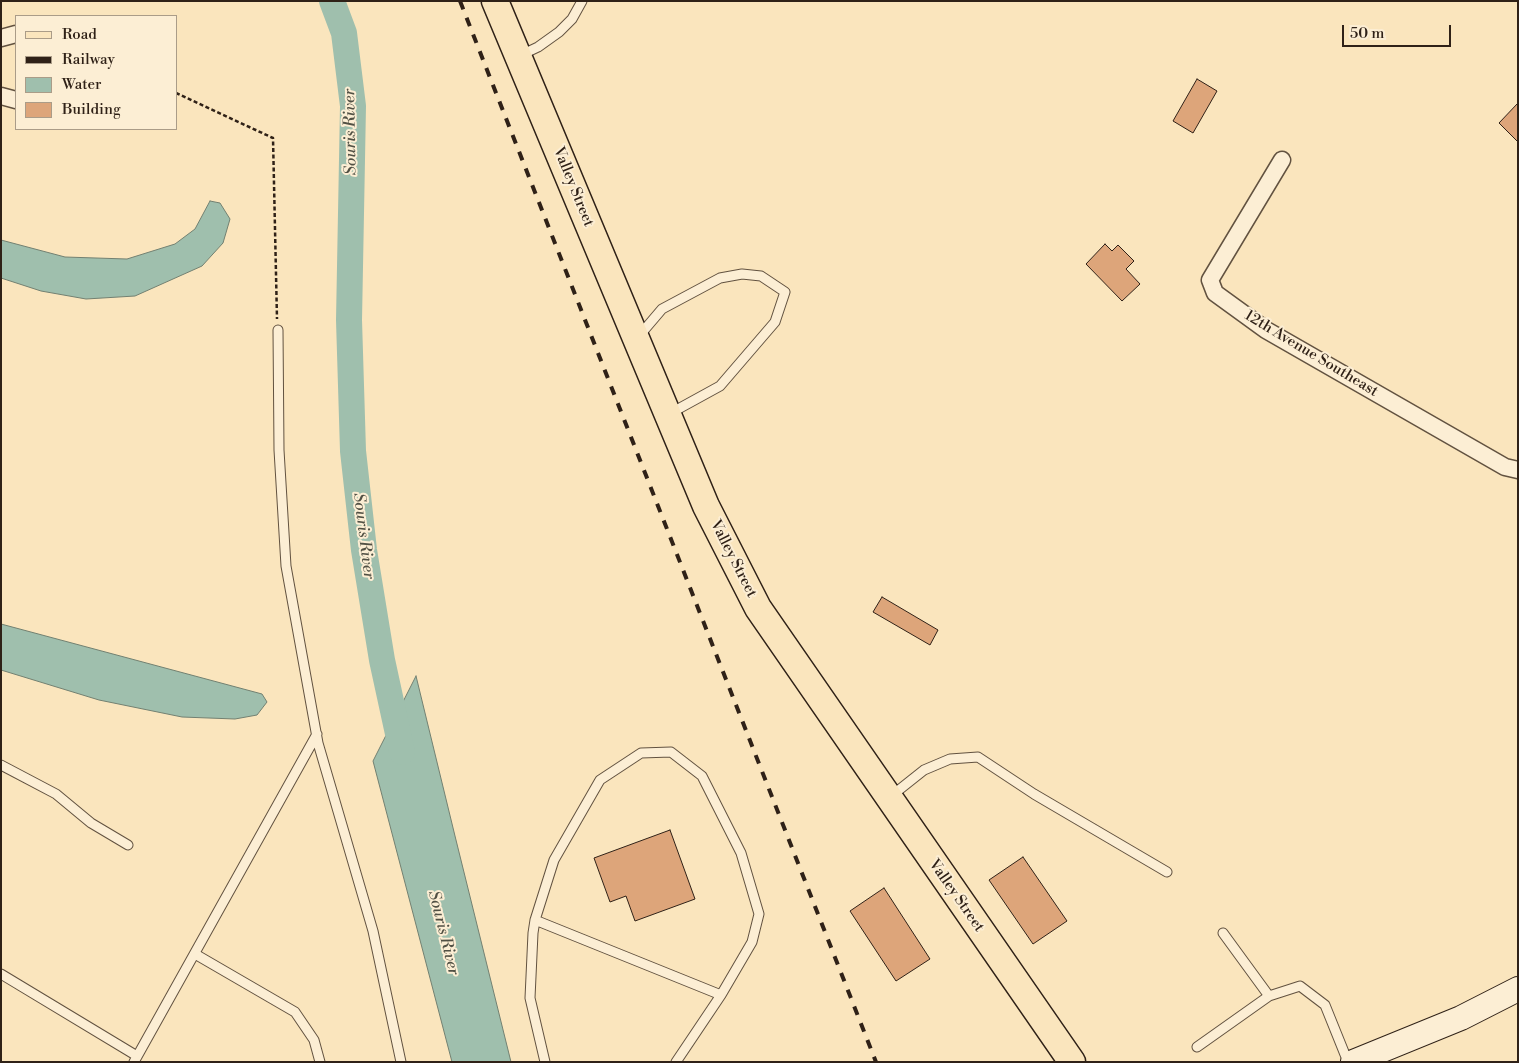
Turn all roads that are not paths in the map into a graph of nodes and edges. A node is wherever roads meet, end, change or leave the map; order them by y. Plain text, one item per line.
1 (495, 1) edge
2 (582, 1) edge
3 (15, 34) edge
4 (1, 38) edge
5 (518, 56) junction
6 (1, 96) edge
7 (15, 100) edge
8 (1282, 160) dead end
9 (278, 330) road end
10 (636, 340) junction
11 (666, 415) junction
12 (1518, 470) edge
13 (316, 734) junction
14 (1, 765) edge
15 (888, 798) junction
16 (128, 845) dead end
17 (1167, 872) dead end
18 (535, 920) junction
19 (1223, 933) dead end
20 (194, 954) junction
21 (1, 974) edge
22 (1518, 989) edge
23 (721, 995) junction
24 (1269, 996) junction
25 (1197, 1047) dead end
26 (136, 1059) edge
27 (320, 1062) edge
28 (401, 1062) edge
29 (545, 1062) edge
30 (676, 1062) edge
31 (1072, 1062) edge
32 (1348, 1062) edge
33 (1353, 1062) edge

1 - 5 main road, Valley Street
2 - 5 lane
3 - 4 street
5 - 10 main road, Valley Street
6 - 7 street
8 - 12 street, 12th Avenue Southeast
9 - 13 lane
10 - 11 main road, Valley Street
10 - 11 lane
11 - 15 main road, Valley Street
13 - 20 lane
13 - 28 lane
14 - 16 lane
15 - 17 lane
15 - 31 main road, Valley Street
18 - 23 lane
18 - 23 lane
18 - 29 lane
19 - 24 lane
20 - 26 lane
20 - 27 lane
21 - 26 lane
22 - 33 street
23 - 30 lane
24 - 25 lane
24 - 32 lane

